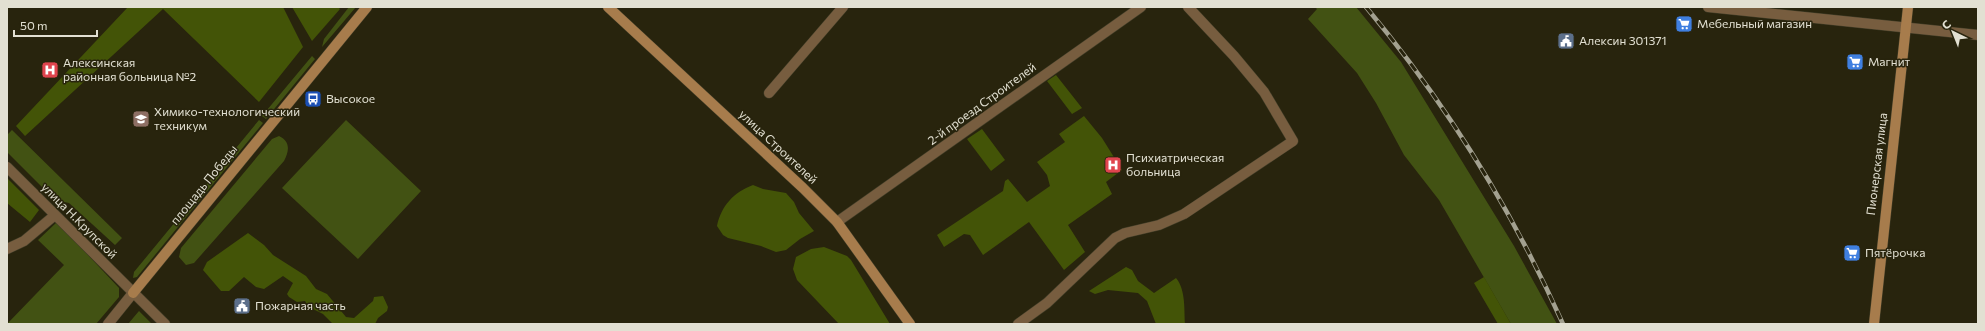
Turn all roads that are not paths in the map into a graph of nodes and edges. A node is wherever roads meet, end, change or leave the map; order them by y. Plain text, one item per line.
1 (367, 7) edge
2 (608, 7) edge
3 (843, 7) edge
4 (1141, 7) edge
5 (1188, 7) edge
6 (1708, 7) edge
7 (1908, 7) edge
8 (1906, 28) junction
9 (1978, 35) edge
10 (769, 93) dead end
11 (7, 167) edge
12 (55, 215) junction
13 (837, 222) junction
14 (7, 249) edge
15 (133, 293) junction
16 (108, 324) edge
17 (165, 324) edge
18 (910, 324) edge
19 (1018, 324) edge
20 (1874, 324) edge

1 - 15 street, площадь Победы
2 - 13 street, улица Строителей
3 - 10 street
4 - 13 street, 2-й проезд Строителей
5 - 19 street
6 - 8 street
7 - 8 street, Пионерская улица
8 - 9 street
8 - 20 street, Пионерская улица
11 - 12 street, улица Н.Крупской
12 - 14 street
12 - 15 street, улица Н.Крупской
13 - 18 street, улица Строителей
15 - 16 street, площадь Победы
15 - 17 street, улица Н.Крупской

